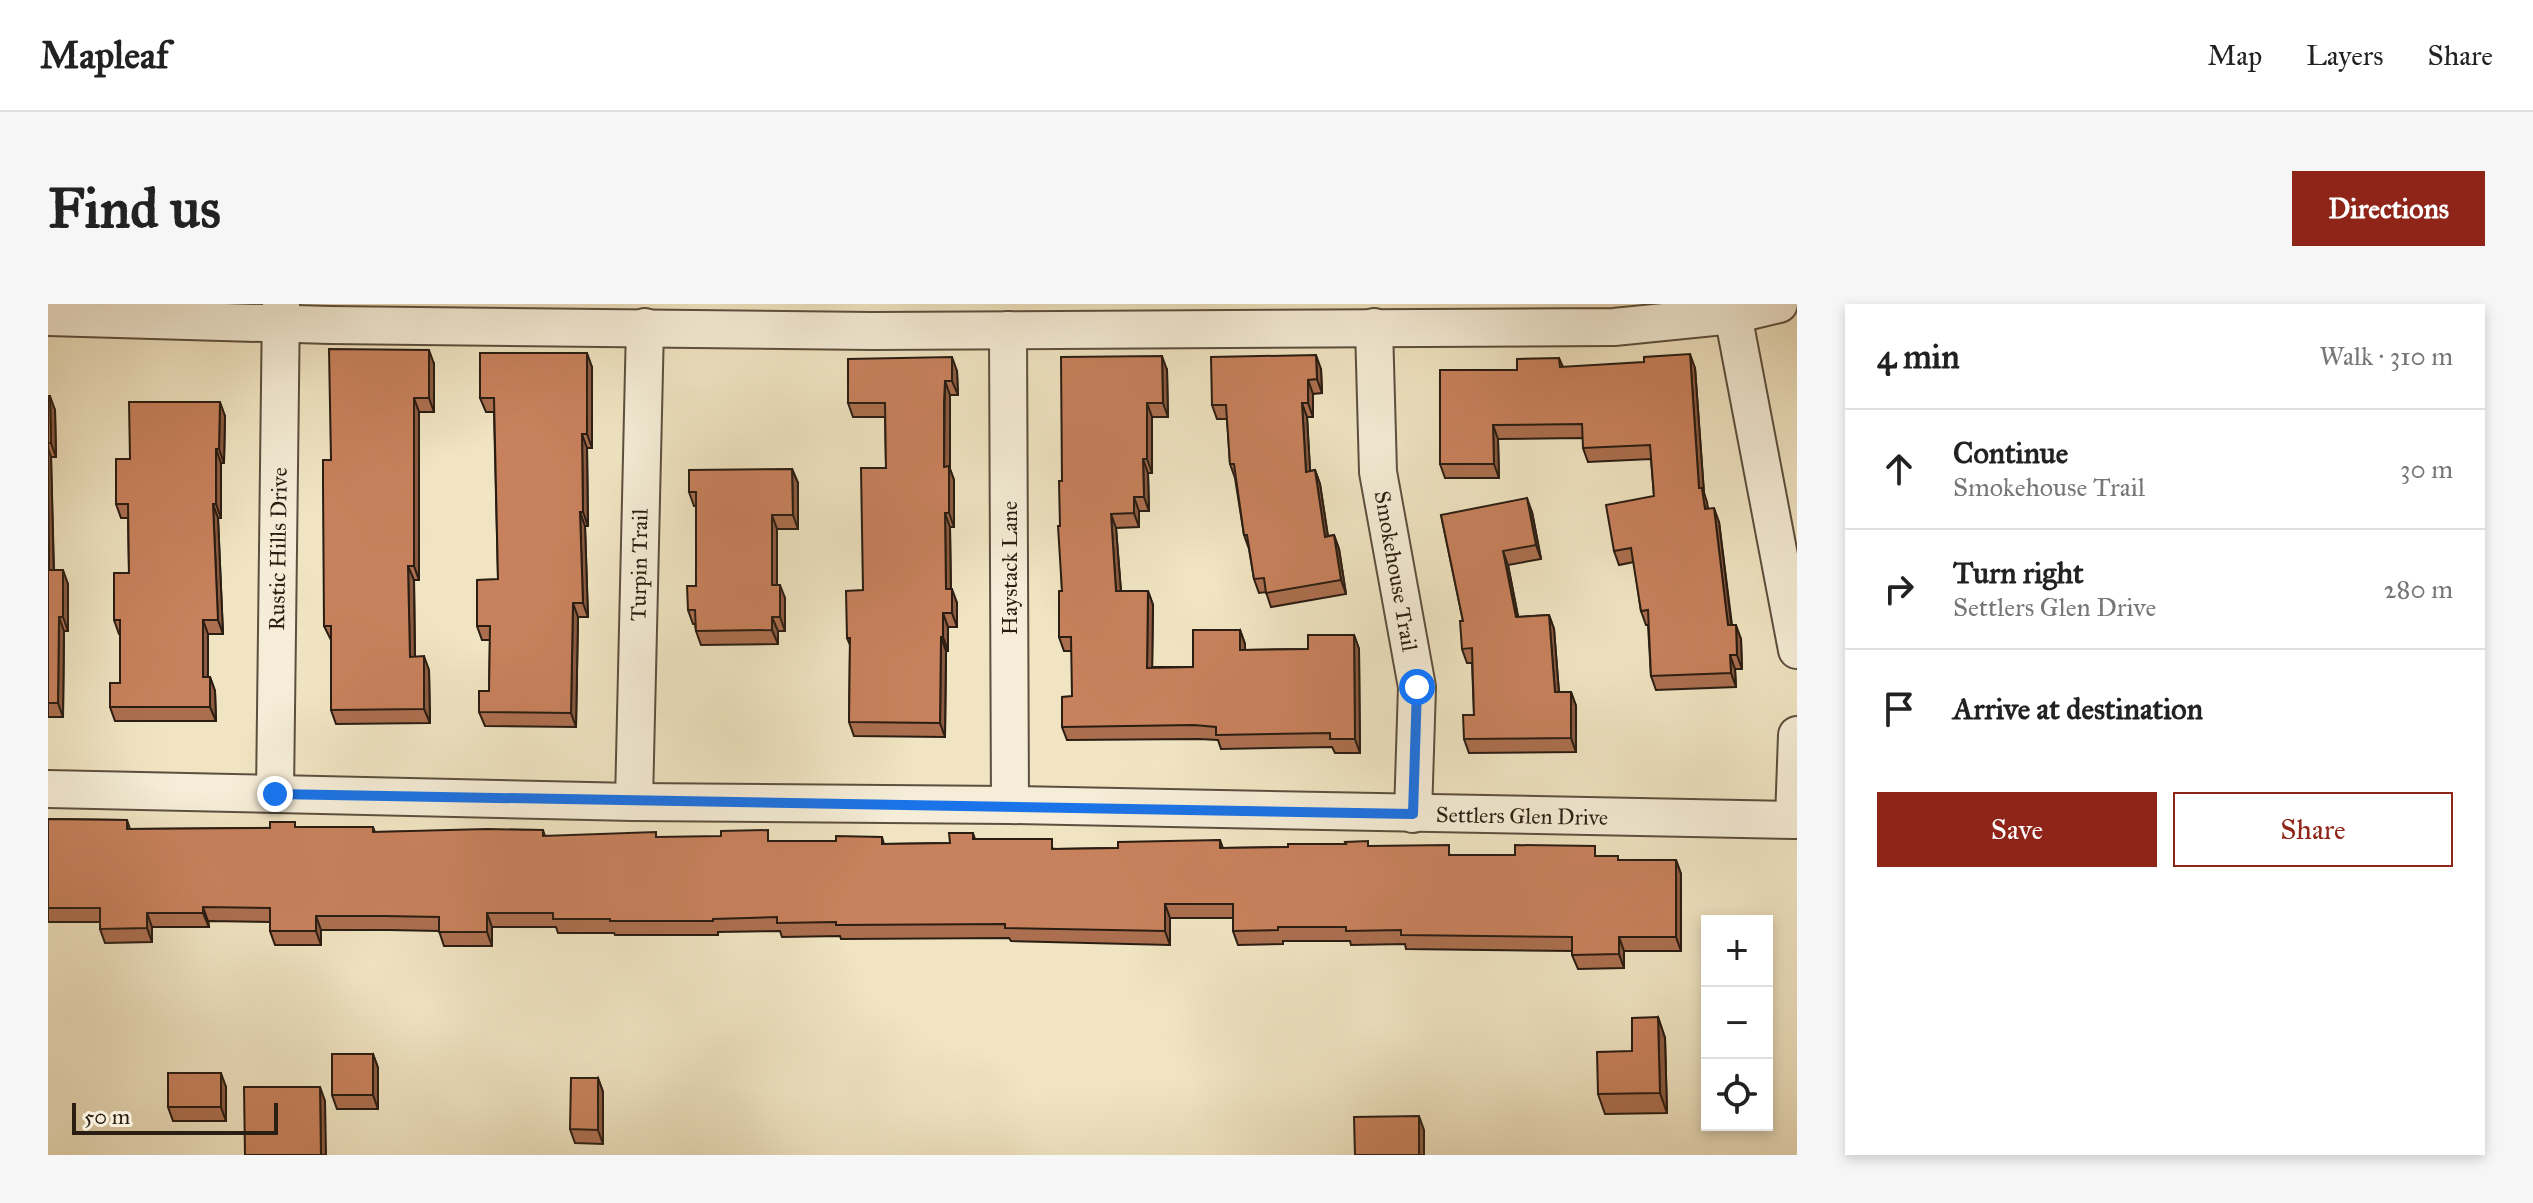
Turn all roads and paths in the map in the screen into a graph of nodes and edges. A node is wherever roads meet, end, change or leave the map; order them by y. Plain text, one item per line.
1 (1779, 304) edge
2 (1732, 310) edge
3 (281, 313) edge
4 (48, 317) edge
5 (645, 327) junction
6 (1374, 327) junction
7 (1008, 330) junction
8 (1797, 650) edge
9 (1797, 735) edge
10 (48, 789) edge
11 (275, 794) junction
12 (634, 802) junction
13 (1010, 805) junction
14 (1413, 814) junction
15 (1796, 820) edge

1 - 2 street
2 - 6 street
2 - 8 street
3 - 4 street
3 - 5 street
3 - 11 street, Rustic Hills Drive
5 - 7 street
5 - 12 street, Turpin Trail
6 - 7 street
6 - 14 street, Smokehouse Trail
7 - 13 street, Haystack Lane
9 - 15 street
10 - 11 street, Settlers Glen Drive
11 - 12 street, Settlers Glen Drive
12 - 13 street, Settlers Glen Drive
13 - 14 street, Settlers Glen Drive
14 - 15 street, Settlers Glen Drive

